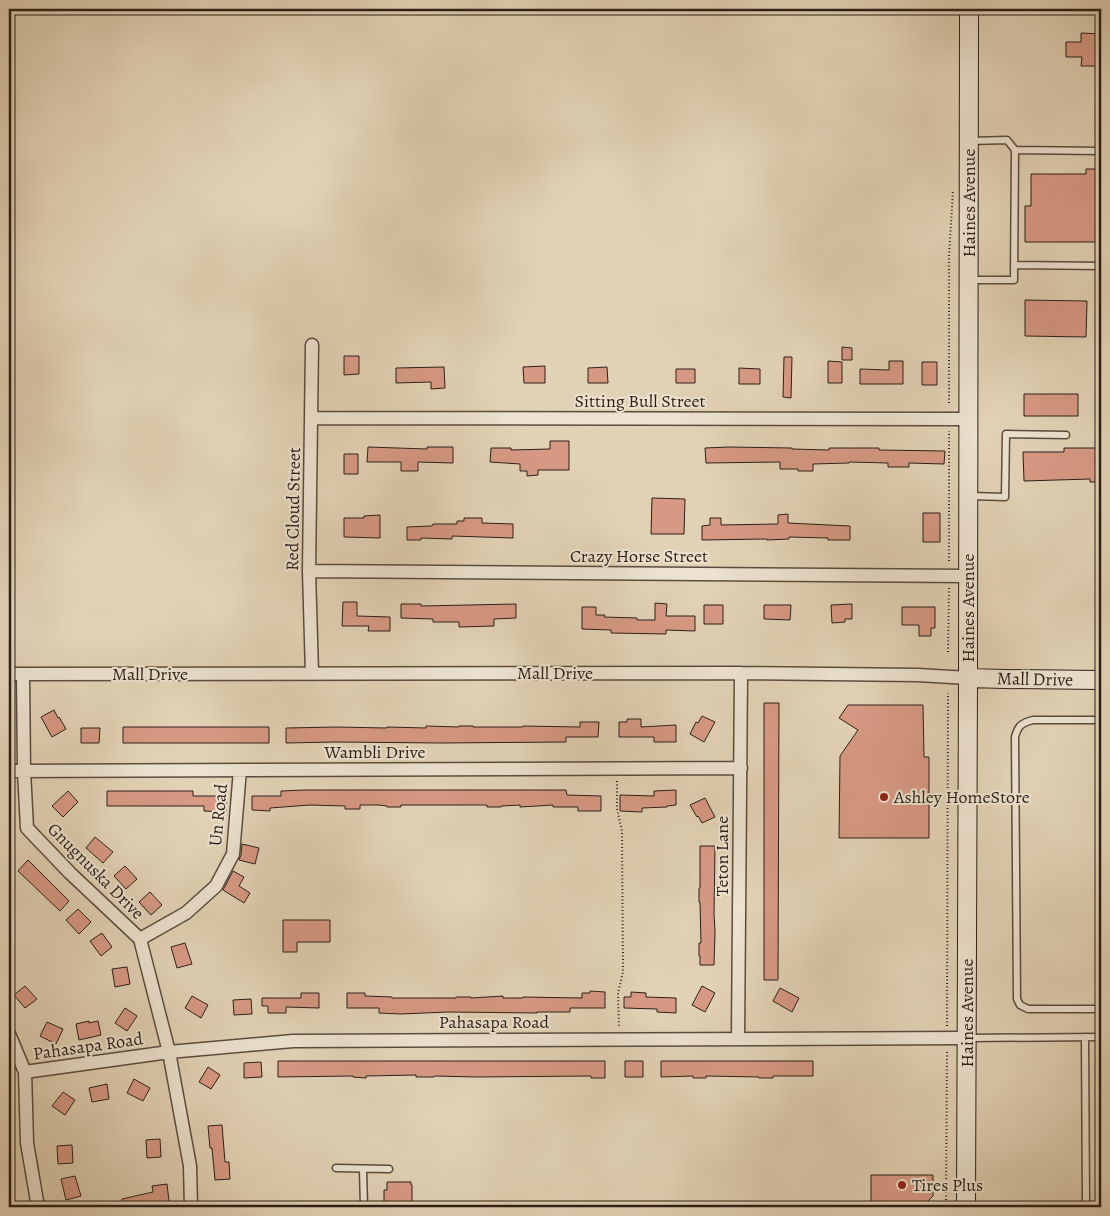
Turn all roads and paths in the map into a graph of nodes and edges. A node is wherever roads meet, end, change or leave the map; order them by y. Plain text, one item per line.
1 (969, 9) edge
2 (969, 141) junction
3 (1015, 150) junction
4 (1101, 151) edge
5 (953, 190) dead end
6 (1014, 265) junction
7 (1101, 266) edge
8 (969, 280) junction
9 (312, 345) dead end
10 (949, 403) dead end
11 (312, 418) junction
12 (969, 419) junction
13 (949, 430) dead end
14 (1066, 435) dead end
15 (968, 496) junction
16 (949, 561) dead end
17 (310, 571) junction
18 (968, 576) junction
19 (949, 586) dead end
20 (948, 652) dead end
21 (741, 673) junction
22 (9, 674) edge
23 (23, 674) junction
24 (312, 674) junction
25 (968, 678) junction
26 (1101, 680) edge
27 (948, 693) dead end
28 (1101, 720) edge
29 (740, 768) junction
30 (617, 769) junction
31 (240, 770) junction
32 (9, 771) edge
33 (24, 771) junction
34 (140, 939) junction
35 (1101, 1009) edge
36 (947, 1026) dead end
37 (9, 1034) edge
38 (1085, 1037) junction
39 (1101, 1037) edge
40 (738, 1038) junction
41 (966, 1038) junction
42 (619, 1039) junction
43 (946, 1050) dead end
44 (169, 1052) junction
45 (25, 1072) junction
46 (336, 1168) dead end
47 (363, 1169) junction
48 (390, 1169) dead end
49 (38, 1207) edge
50 (191, 1207) edge
51 (364, 1207) edge
52 (946, 1207) edge
53 (966, 1207) edge
54 (1086, 1207) edge

1 - 2 main road, Haines Avenue
2 - 3 lane
2 - 8 main road, Haines Avenue
3 - 4 lane
3 - 6 lane
5 - 10 path
6 - 7 lane
6 - 8 lane
8 - 12 main road, Haines Avenue
9 - 11 street, Red Cloud Street
11 - 12 street, Sitting Bull Street
11 - 17 street, Red Cloud Street
12 - 15 main road, Haines Avenue
13 - 16 path
14 - 15 lane
15 - 18 main road, Haines Avenue
17 - 18 street, Crazy Horse Street
17 - 24 street, Red Cloud Street
18 - 25 main road, Haines Avenue
19 - 20 path
21 - 24 street, Mall Drive
21 - 25 street, Mall Drive
21 - 29 street, Teton Lane
22 - 23 street, Mall Drive
23 - 24 street, Mall Drive
23 - 33 street, Gnugnuska Drive
25 - 26 main road, Mall Drive
25 - 41 main road, Haines Avenue
27 - 36 path
28 - 35 lane
29 - 30 street, Wambli Drive
29 - 40 street, Teton Lane
30 - 31 street, Wambli Drive
30 - 42 path
31 - 33 street, Wambli Drive
31 - 34 street, Un Road
32 - 33 street, Wambli Drive
33 - 34 street, Gnugnuska Drive
34 - 44 street, Gnugnuska Drive
37 - 45 street
38 - 39 lane
38 - 41 lane
38 - 54 lane
40 - 41 street, Pahasapa Road
40 - 42 street, Pahasapa Road
41 - 53 main road, Haines Avenue
42 - 44 street, Pahasapa Road
43 - 52 path
44 - 45 street, Pahasapa Road
44 - 50 street, Gnugnuska Drive
45 - 49 street
46 - 47 lane
47 - 48 lane
47 - 51 lane

